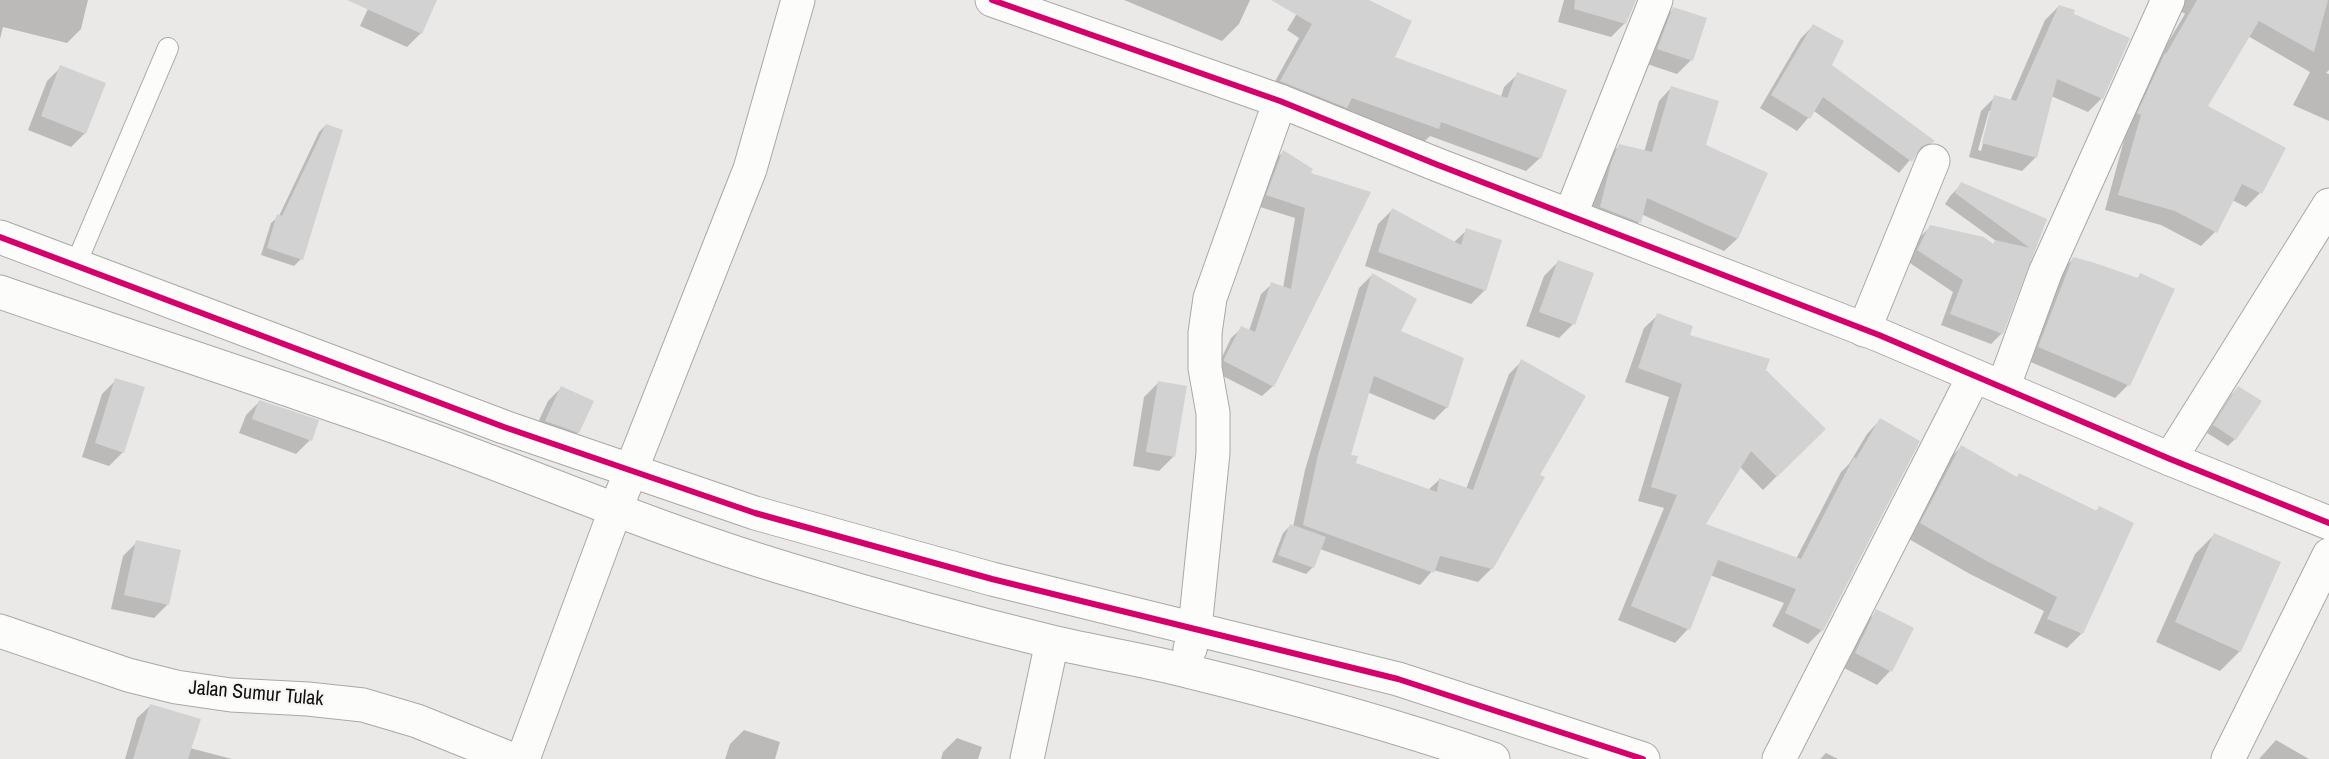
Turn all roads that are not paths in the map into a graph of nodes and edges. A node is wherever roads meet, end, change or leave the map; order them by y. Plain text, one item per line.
1 (798, 0) edge
2 (992, 0) edge
3 (1656, 0) edge
4 (2168, 0) edge
5 (168, 48) dead end
6 (1280, 101) junction
7 (1933, 161) dead end
8 (2329, 205) edge
9 (1570, 216) junction
10 (0, 237) edge
11 (75, 266) junction
12 (0, 292) edge
13 (1864, 330) junction
14 (1989, 382) junction
15 (2170, 459) junction
16 (624, 492) junction
17 (2329, 523) edge
18 (2329, 555) edge
19 (0, 631) edge
20 (1052, 642) junction
21 (1190, 650) junction
22 (511, 759) edge
23 (523, 759) edge
24 (1027, 759) edge
25 (1493, 759) edge
26 (1643, 759) edge
27 (1779, 759) edge
28 (2229, 759) edge

1 - 16 street
2 - 6 street
3 - 9 street
4 - 14 street
5 - 11 lane
6 - 9 street
6 - 21 street
7 - 13 street
8 - 15 street
9 - 13 street
10 - 11 street
11 - 16 street
12 - 16 street
13 - 14 street
14 - 15 street
14 - 27 street
15 - 17 street
16 - 20 street
16 - 21 street
16 - 23 street
18 - 28 street
19 - 22 street, Jalan Sumur Tulak
20 - 21 street
20 - 24 street
21 - 25 street
21 - 26 street

